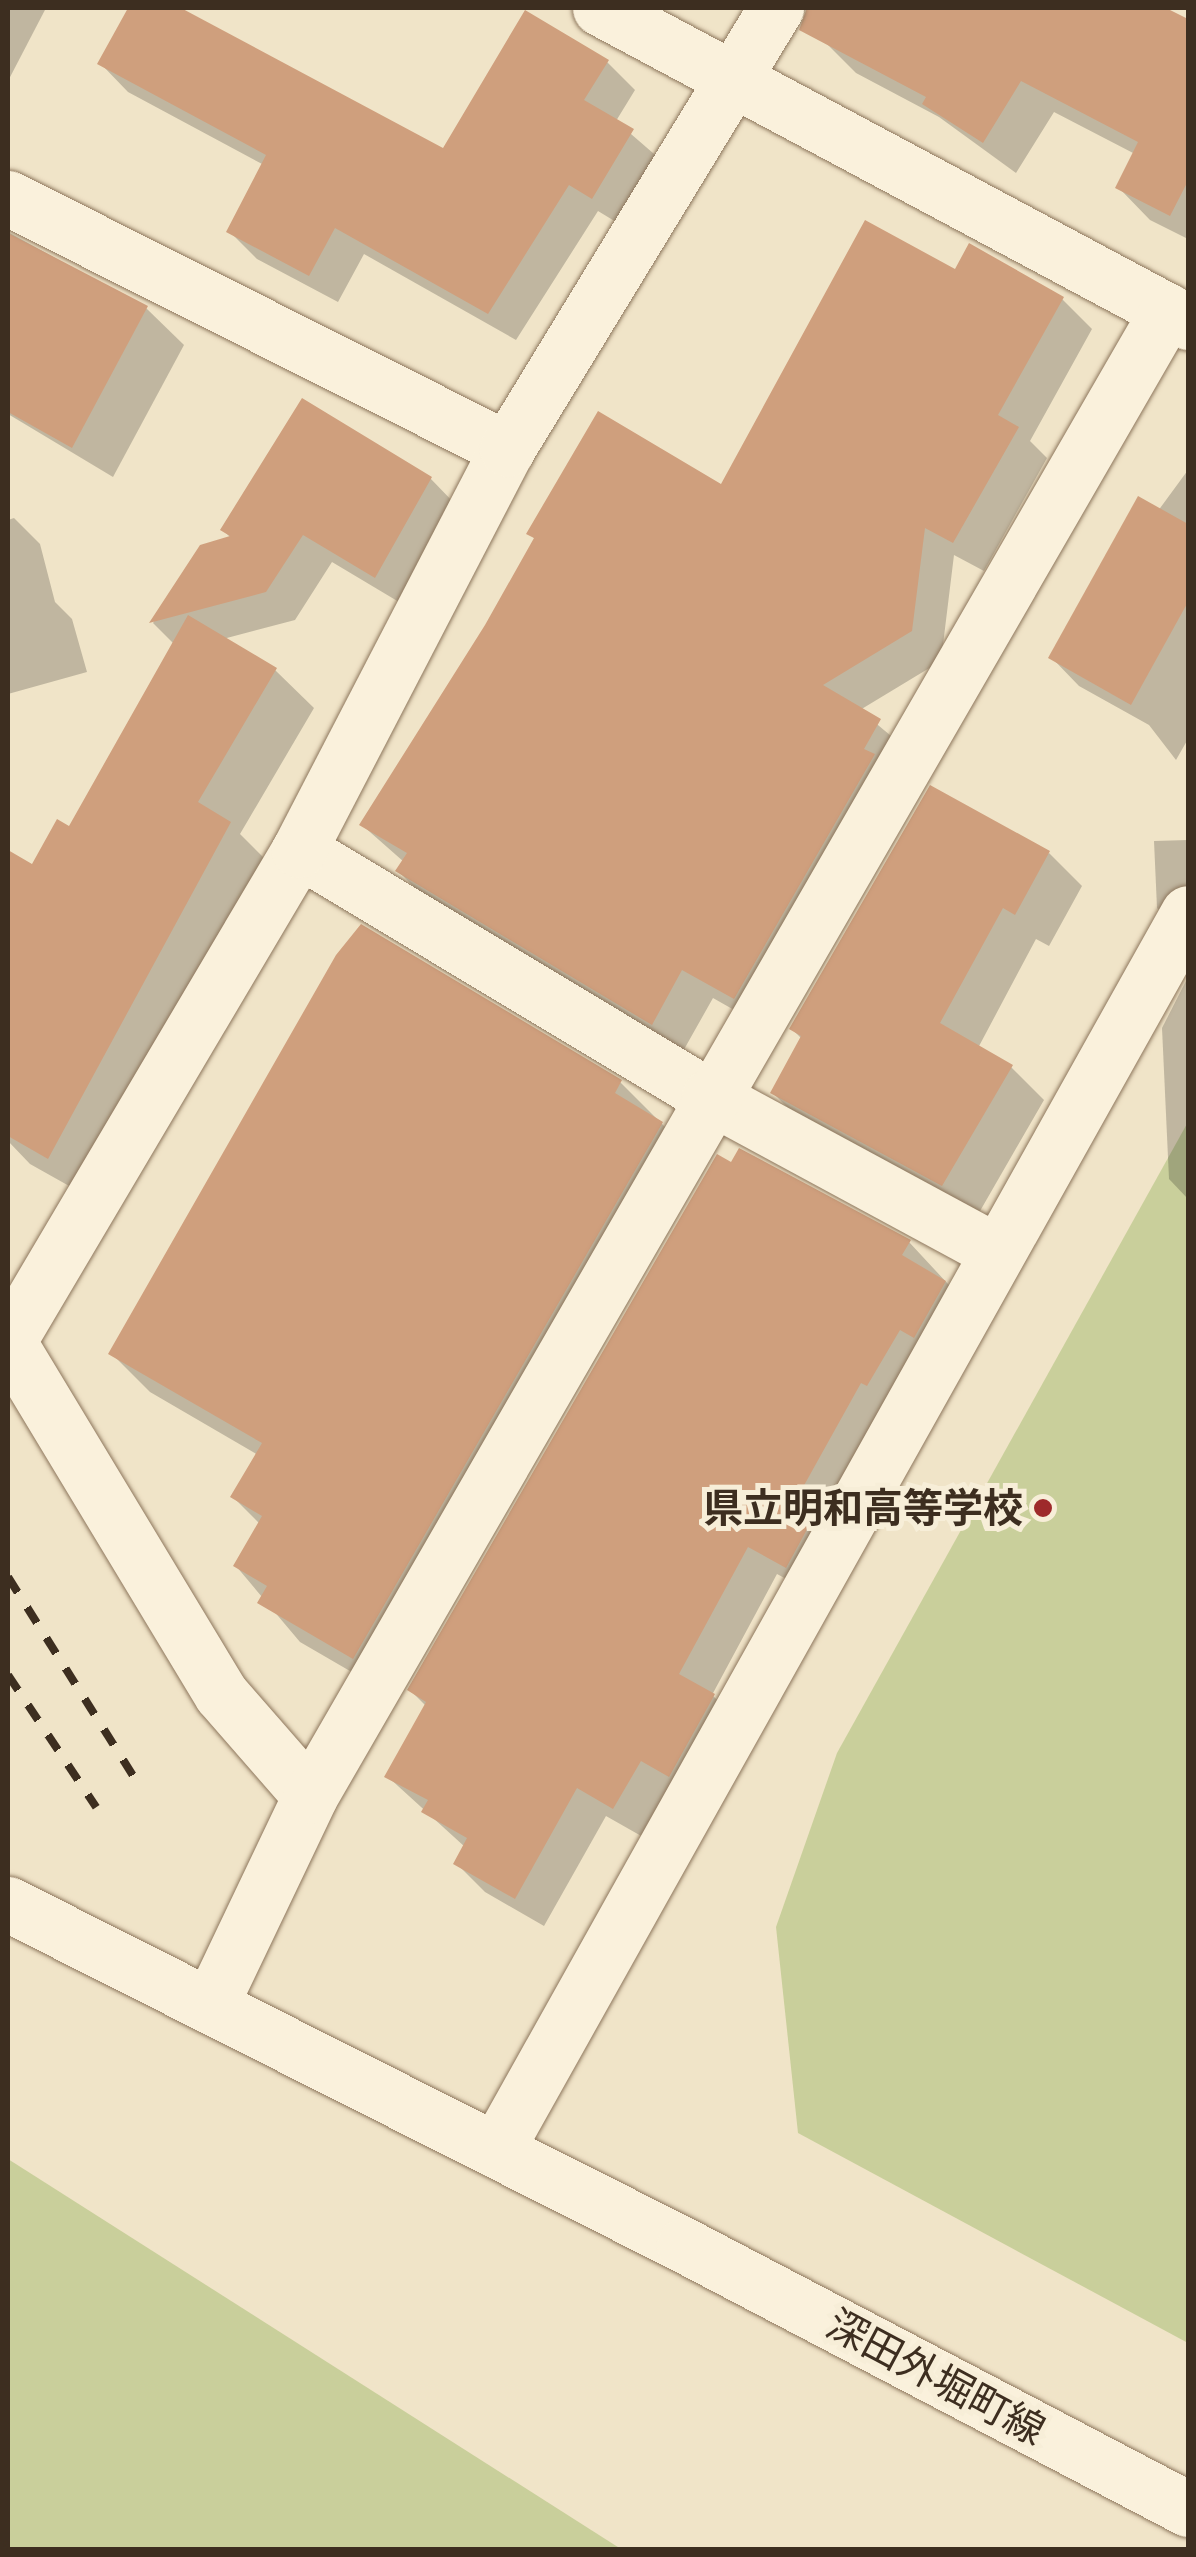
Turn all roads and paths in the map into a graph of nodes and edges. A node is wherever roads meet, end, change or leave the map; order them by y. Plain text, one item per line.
1 (600, 8) edge
2 (776, 8) edge
3 (733, 80) junction
4 (8, 198) edge
5 (1178, 317) edge
6 (507, 449) junction
7 (299, 850) junction
8 (1188, 913) edge
9 (709, 1096) junction
10 (998, 1252) junction
11 (8, 1341) edge
12 (310, 1796) junction
13 (8, 1904) edge
14 (210, 2006) junction
15 (496, 2150) junction
16 (1188, 2509) edge

1 - 3 street
2 - 3 street
3 - 5 street
3 - 6 street
4 - 6 street
5 - 9 street
6 - 7 street
7 - 9 street
7 - 11 street
8 - 10 street
9 - 10 street
9 - 12 street
10 - 15 street
11 - 12 street
12 - 14 street
13 - 14 street, 深田外堀町線
14 - 15 street, 深田外堀町線
15 - 16 street, 深田外堀町線

